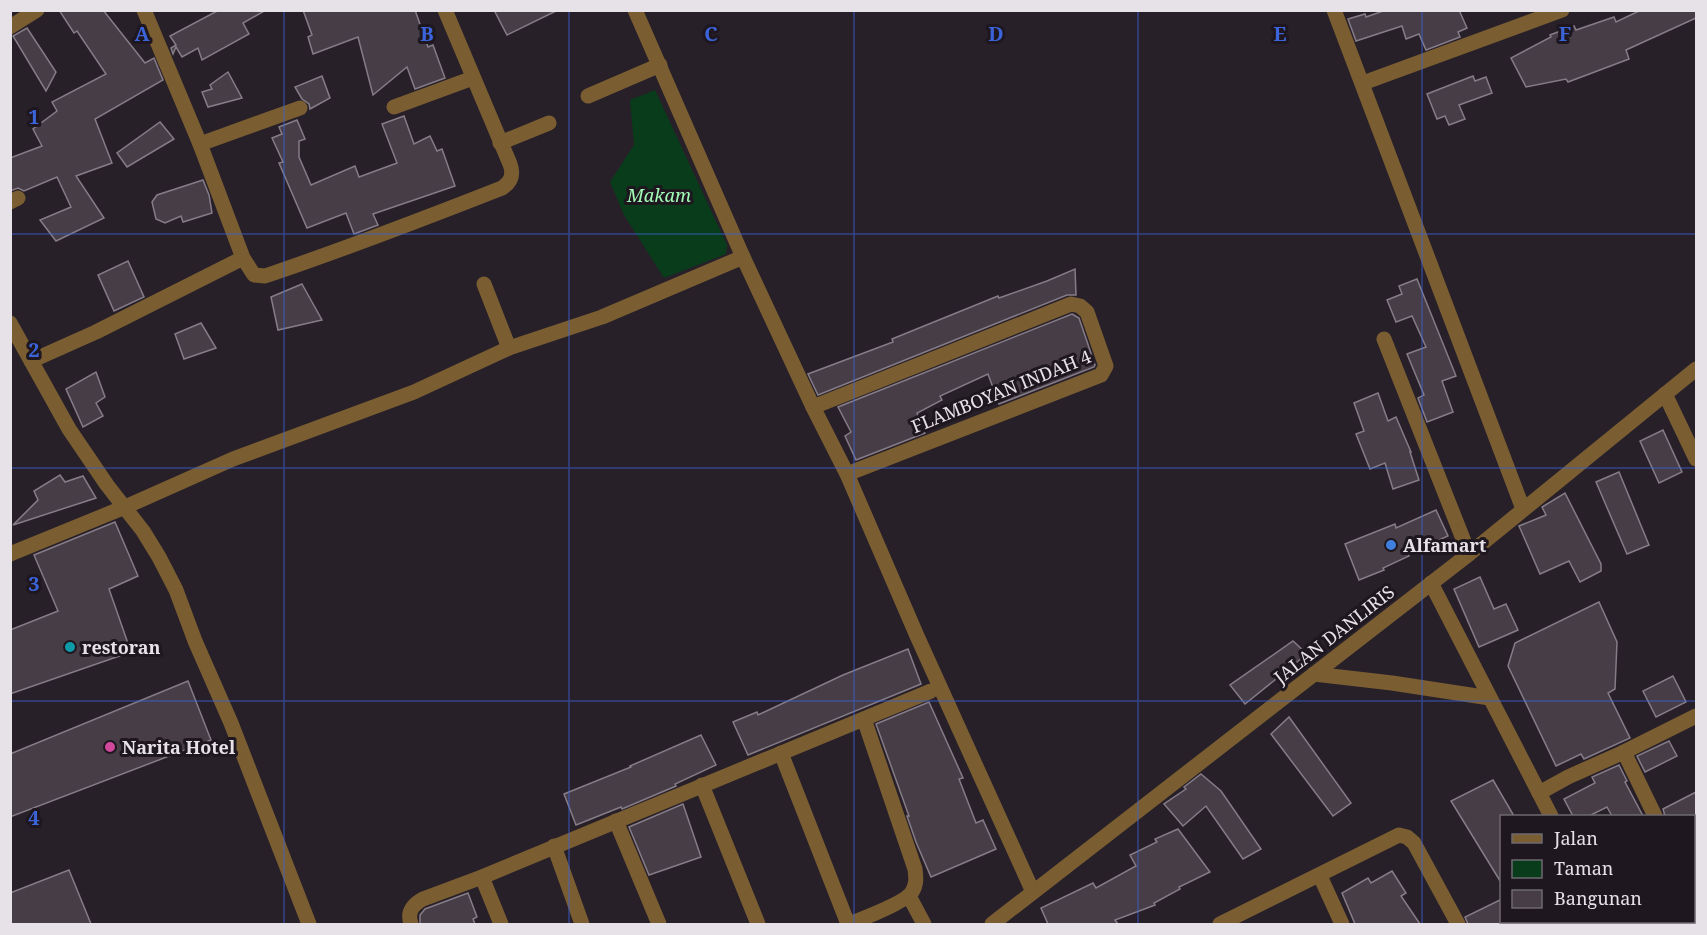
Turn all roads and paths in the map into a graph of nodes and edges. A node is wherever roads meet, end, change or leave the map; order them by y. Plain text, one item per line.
1 (37, 10) edge
2 (144, 10) edge
3 (446, 10) edge
4 (635, 10) edge
5 (1334, 10) edge
6 (1562, 10) edge
7 (10, 27) edge
8 (660, 65) junction
9 (473, 78) junction
10 (1363, 83) junction
11 (588, 96) dead end
12 (393, 106) dead end
13 (300, 108) dead end
14 (549, 123) dead end
15 (500, 143) junction
16 (200, 144) junction
17 (743, 257) junction
18 (243, 258) junction
19 (484, 284) dead end
20 (10, 323) edge
21 (1384, 339) dead end
22 (509, 348) junction
23 (22, 354) edge
24 (1696, 369) edge
25 (1665, 394) junction
26 (813, 407) junction
27 (1696, 459) edge
28 (847, 474) junction
29 (125, 507) junction
30 (1523, 509) junction
31 (10, 554) edge
32 (1468, 554) junction
33 (1431, 583) junction
34 (1314, 674) junction
35 (931, 691) dead end
36 (1490, 698) junction
37 (1696, 716) edge
38 (864, 718) junction
39 (1624, 752) junction
40 (781, 753) junction
41 (702, 786) junction
42 (1539, 793) junction
43 (1550, 815) edge
44 (1655, 815) edge
45 (616, 821) junction
46 (554, 846) junction
47 (1320, 876) junction
48 (482, 877) junction
49 (1033, 892) junction
50 (909, 896) junction
51 (1228, 923) edge
52 (309, 924) edge
53 (411, 924) edge
54 (501, 924) edge
55 (582, 924) edge
56 (659, 924) edge
57 (758, 924) edge
58 (848, 924) edge
59 (924, 924) edge
60 (992, 924) edge
61 (1342, 924) edge
62 (1458, 924) edge

1 - 7 street
2 - 16 street
3 - 9 street
4 - 8 street
5 - 10 street
6 - 10 street
8 - 11 street
8 - 17 street
9 - 12 street
9 - 15 street
10 - 30 street
13 - 16 street
14 - 15 street
15 - 18 street
16 - 18 street
17 - 22 street
17 - 26 street
18 - 23 street
19 - 22 street
20 - 23 street
21 - 32 street
22 - 29 street
23 - 29 street
24 - 25 street, JALAN DANLIRIS
25 - 27 street
25 - 30 street, JALAN DANLIRIS
26 - 28 street
26 - 28 street, FLAMBOYAN INDAH 4
28 - 49 street
29 - 31 street
29 - 52 street
30 - 32 street, JALAN DANLIRIS
32 - 33 street, JALAN DANLIRIS
33 - 34 street, JALAN DANLIRIS
33 - 36 street
34 - 36 street
34 - 49 street, JALAN DANLIRIS
35 - 38 street
36 - 42 street
37 - 39 street
38 - 40 street
38 - 50 street
39 - 42 street
39 - 44 street
40 - 41 street
40 - 58 street
41 - 45 street
41 - 57 street
42 - 43 street
45 - 46 street
45 - 56 street
46 - 48 street
46 - 55 street
47 - 51 street
47 - 61 street
47 - 62 street
48 - 53 street
48 - 54 street
49 - 60 street, JALAN DANLIRIS
50 - 58 street
50 - 59 street

